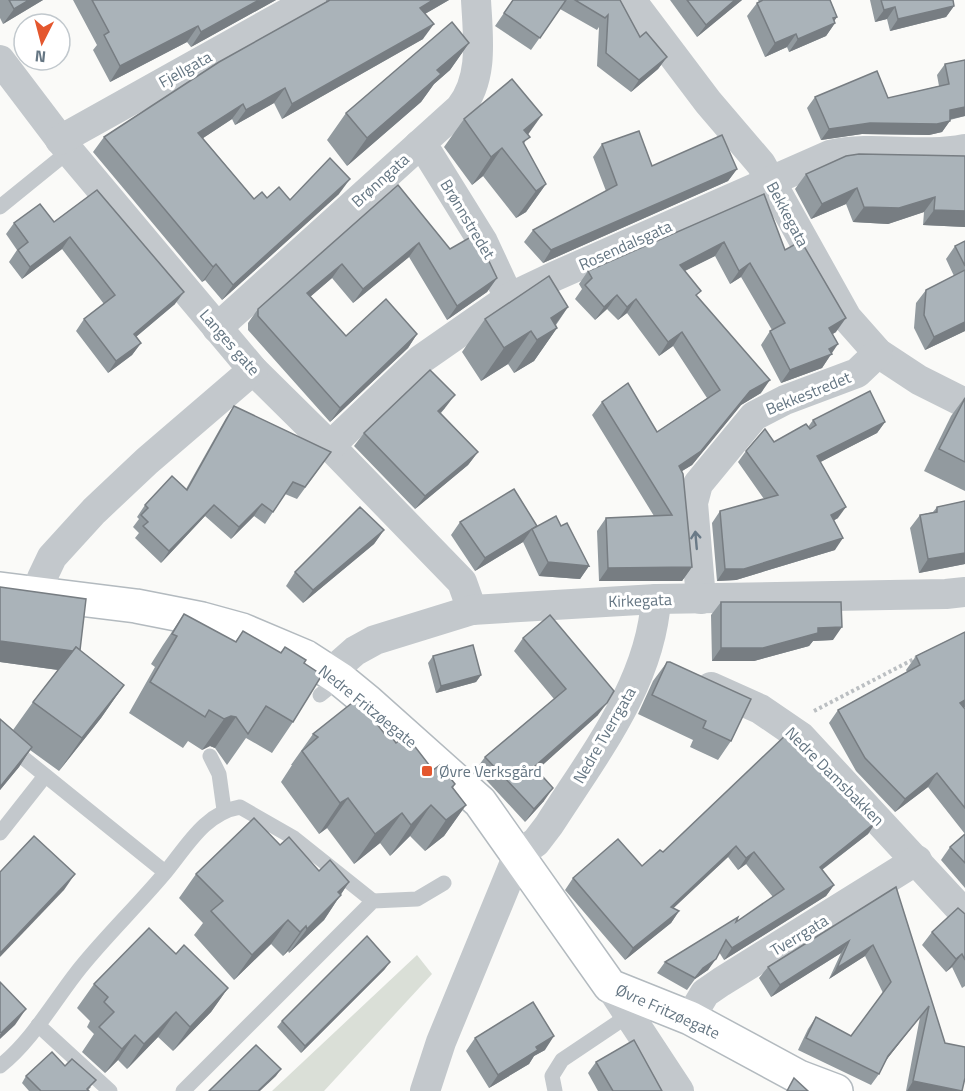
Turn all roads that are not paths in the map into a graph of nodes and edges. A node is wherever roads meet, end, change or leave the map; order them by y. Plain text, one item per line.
1 (311, 0) edge
2 (476, 0) edge
3 (631, 0) edge
4 (0, 60) edge
5 (419, 145) junction
6 (64, 146) junction
7 (965, 149) edge
8 (772, 181) junction
9 (0, 207) edge
10 (509, 298) junction
11 (217, 328) junction
12 (878, 353) junction
13 (253, 370) junction
14 (965, 403) edge
15 (330, 446) junction
16 (0, 589) edge
17 (965, 592) edge
18 (40, 594) junction
19 (656, 599) junction
20 (701, 599) junction
21 (472, 610) junction
22 (667, 667) junction
23 (330, 682) junction
24 (0, 739) edge
25 (210, 756) dead end
26 (45, 776) junction
27 (225, 810) junction
28 (0, 833) edge
29 (518, 855) junction
30 (917, 860) junction
31 (165, 872) junction
32 (444, 883) dead end
33 (373, 901) junction
34 (965, 914) edge
35 (610, 986) junction
36 (630, 1015) junction
37 (690, 1018) junction
38 (38, 1025) junction
39 (0, 1066) edge
40 (110, 1091) edge
41 (183, 1091) edge
42 (425, 1091) edge
43 (555, 1091) edge
44 (679, 1091) edge
45 (836, 1091) edge

1 - 6 street, Fjellgata
2 - 5 street, Brønngata
3 - 8 street, Bekkegata
4 - 6 street, Langes gate
5 - 10 street, Brønnstredet
5 - 11 street, Brønngata
6 - 9 lane
6 - 11 street, Langes gate
7 - 8 street, Rosendalsgata
8 - 10 street, Rosendalsgata
8 - 12 street, Bekkegata
10 - 15 street, Rosendalsgata
11 - 13 street, Langes gate
12 - 14 street, Bekkegata
20 -> 12 street, Bekkestredet
13 - 15 street, Langes gate
13 - 18 street
15 - 21 street, Langes gate
16 - 18 main road, Nedre Fritzøegate
17 - 20 street, Kirkegata
18 - 23 main road, Nedre Fritzøegate
19 - 20 street, Kirkegata
19 - 21 street, Kirkegata
19 - 22 street, Nedre Tverrgata
21 - 23 street, Kirkegata
22 - 29 street, Nedre Tverrgata
22 - 30 street, Nedre Damsbakken
23 - 29 main road, Nedre Fritzøegate
24 - 26 lane
25 - 27 lane
26 - 28 lane
26 - 31 lane
27 - 31 lane
27 - 33 lane
29 - 35 main road, Øvre Fritzøegate
29 - 42 street
30 - 34 street, Nedre Damsbakken
30 - 37 street, Tverrgata
31 - 38 lane
32 - 33 lane
33 - 41 lane
35 - 36 street
35 - 37 main road, Øvre Fritzøegate
36 - 43 lane
36 - 44 street
37 - 45 main road, Øvre Fritzøegate
38 - 39 lane
38 - 40 lane

